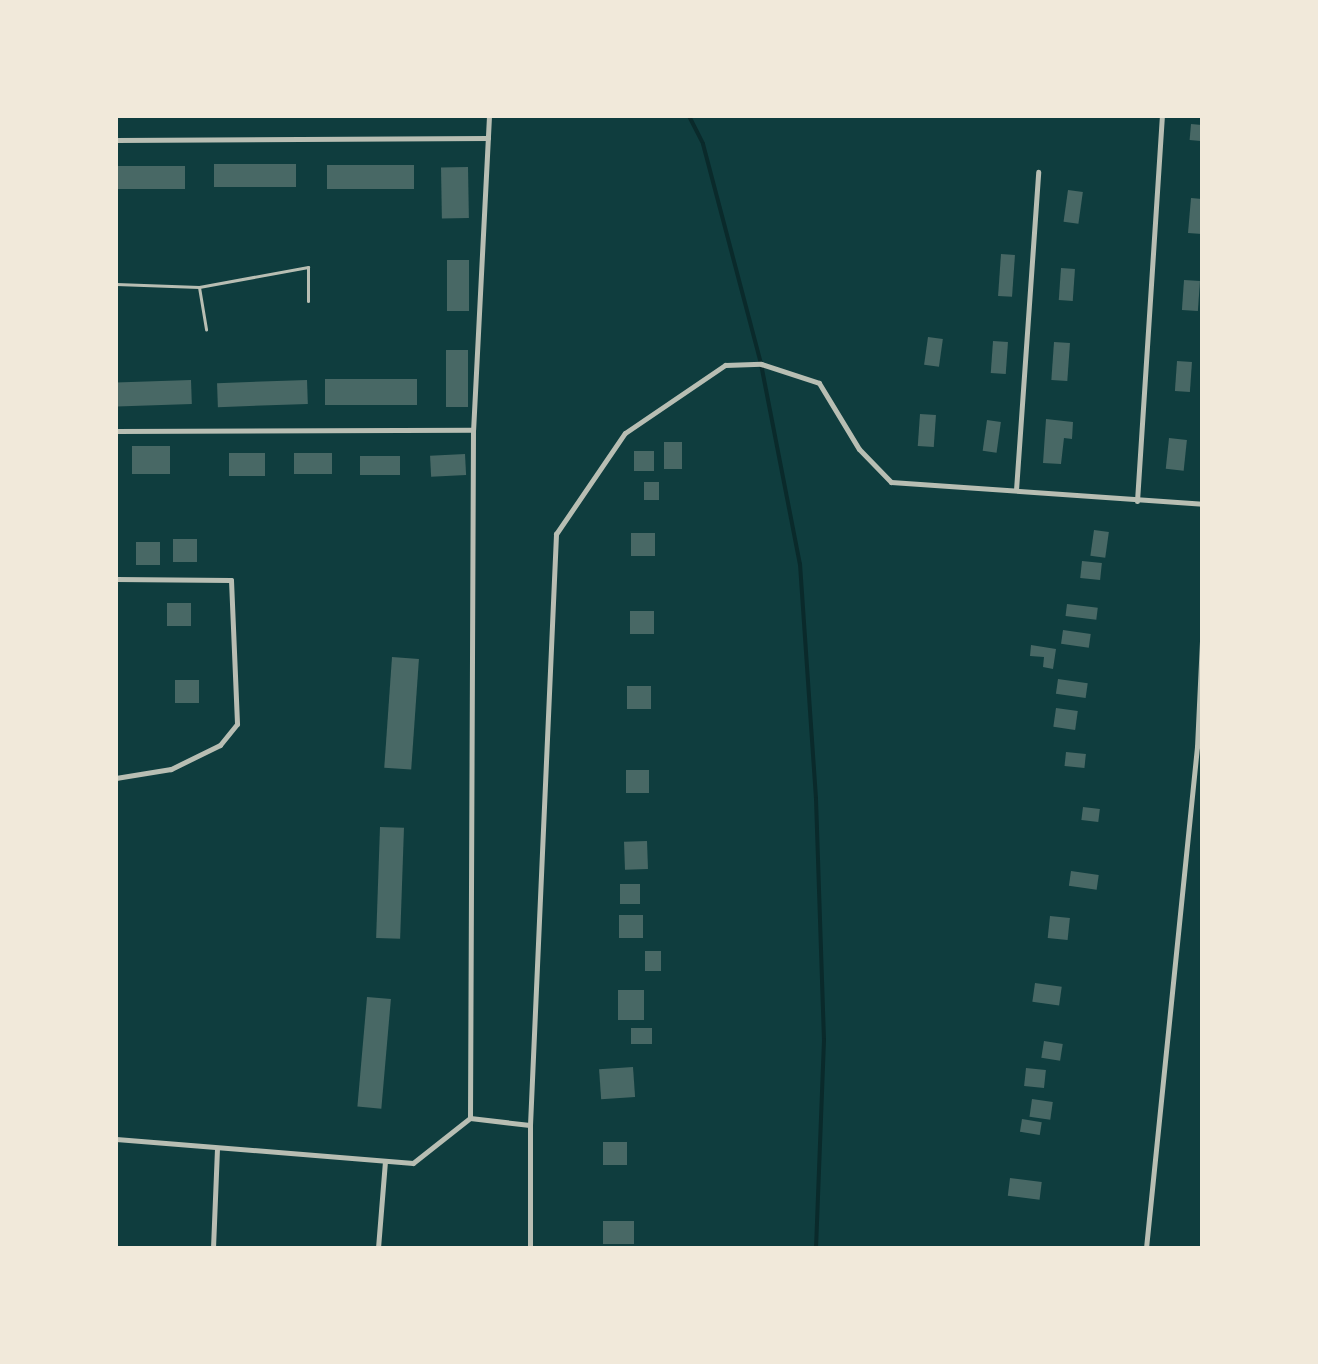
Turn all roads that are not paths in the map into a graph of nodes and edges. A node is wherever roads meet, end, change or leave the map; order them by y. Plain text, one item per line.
1 (489, 116) edge
2 (1162, 116) edge
3 (488, 138) junction
4 (116, 140) edge
5 (1038, 172) dead end
6 (116, 284) edge
7 (199, 287) junction
8 (308, 301) dead end
9 (206, 329) dead end
10 (473, 430) junction
11 (116, 431) edge
12 (1016, 490) junction
13 (1137, 501) junction
14 (1202, 504) edge
15 (116, 579) edge
16 (1202, 641) edge
17 (116, 778) edge
18 (470, 1118) junction
19 (530, 1125) junction
20 (116, 1139) edge
21 (217, 1148) junction
22 (385, 1161) junction
23 (213, 1248) edge
24 (378, 1248) edge
25 (530, 1248) edge
26 (1146, 1248) edge

1 - 3 street
2 - 13 street
3 - 4 street
3 - 10 street
5 - 12 street
6 - 7 lane
7 - 8 lane
7 - 9 lane
10 - 11 street
10 - 18 street
12 - 13 street
12 - 19 street
13 - 14 street
15 - 17 street
16 - 26 street
18 - 19 street
18 - 22 street
19 - 25 street
20 - 21 street
21 - 22 street
21 - 23 street
22 - 24 street

